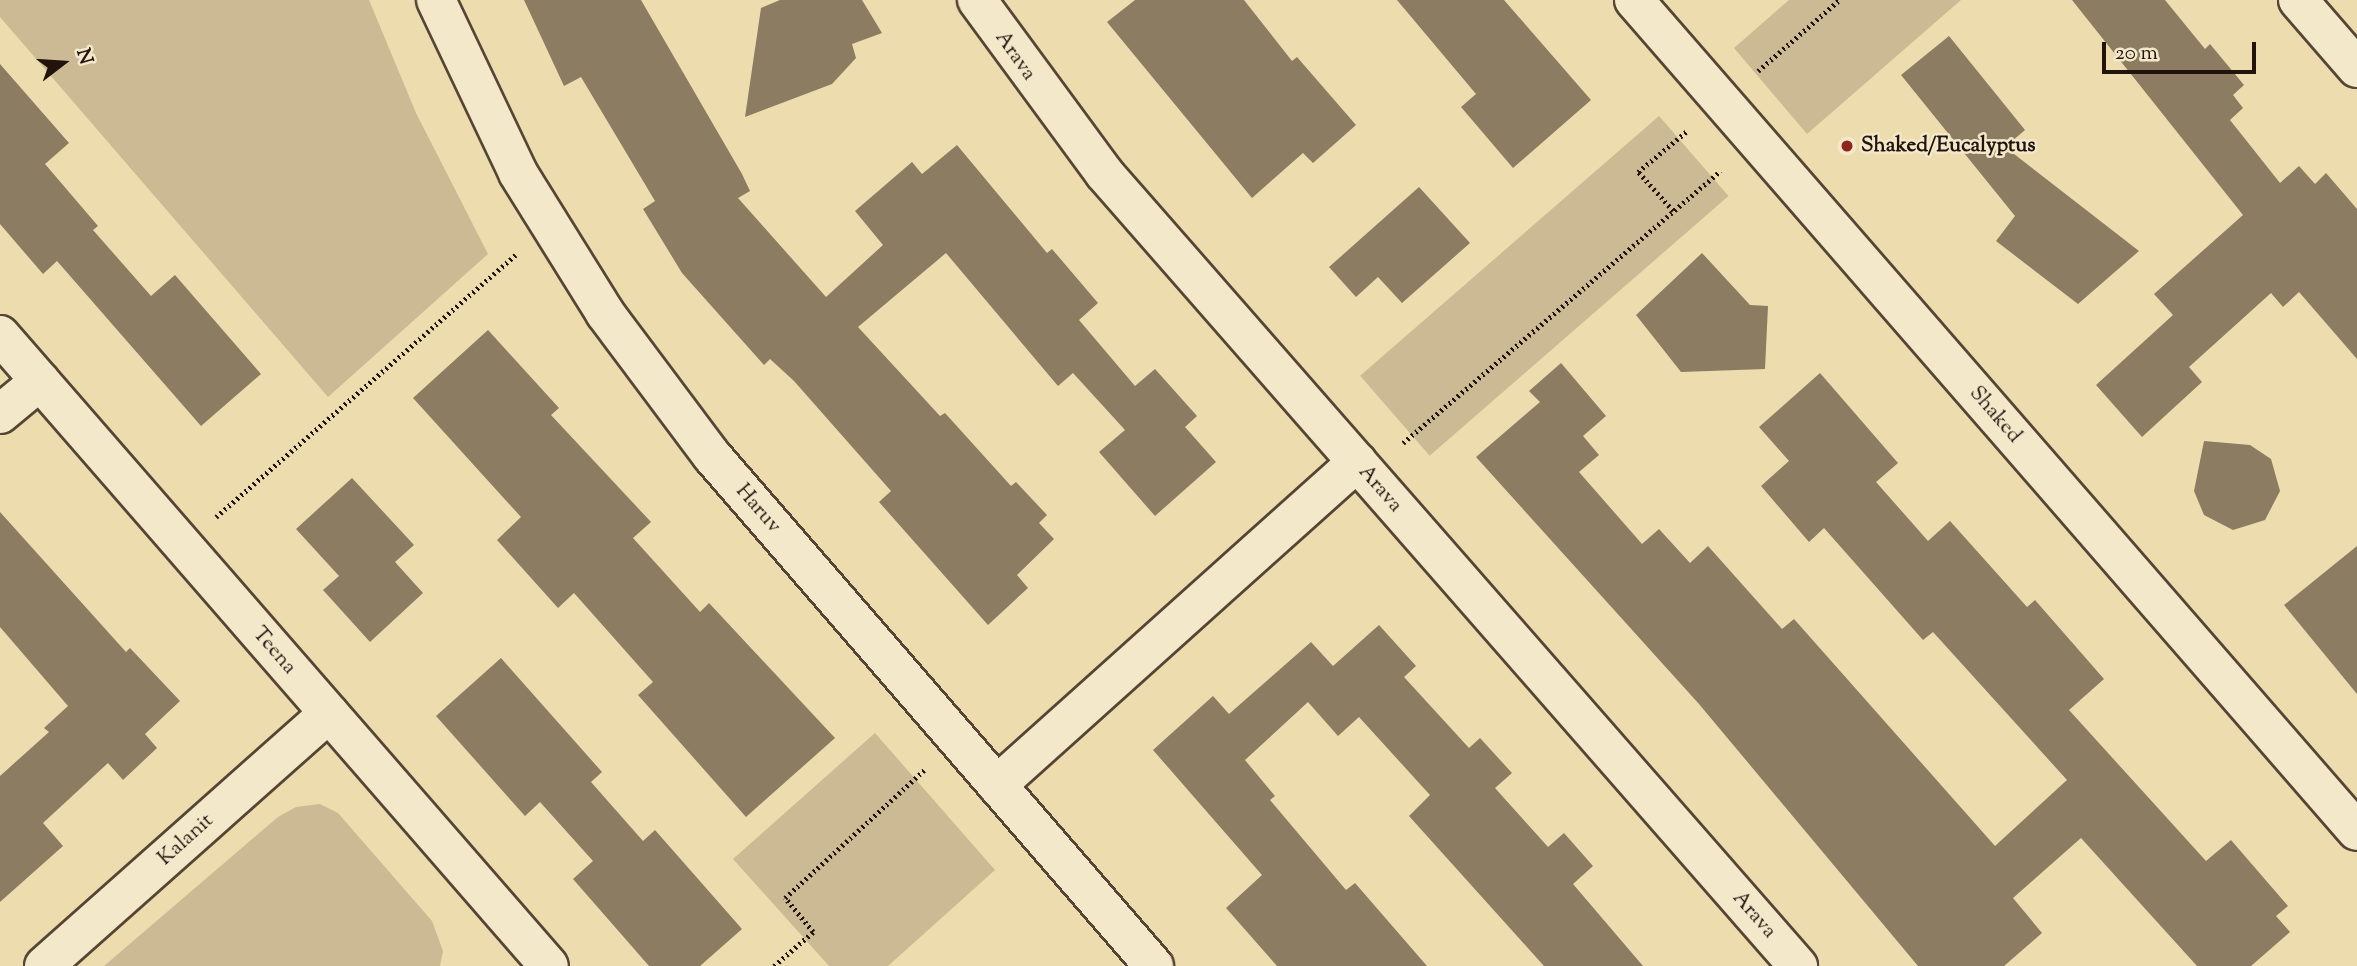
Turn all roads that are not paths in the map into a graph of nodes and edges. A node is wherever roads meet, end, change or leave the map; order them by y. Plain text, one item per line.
1 (436, 0) edge
2 (977, 0) edge
3 (1634, 0) edge
4 (2298, 0) edge
5 (2357, 68) edge
6 (0, 335) edge
7 (40, 381) junction
8 (0, 414) edge
9 (1362, 468) junction
10 (329, 713) junction
11 (997, 785) junction
12 (2357, 831) edge
13 (547, 965) edge
14 (44, 966) edge
15 (1154, 966) edge
16 (1798, 966) edge

1 - 11 street, Haruv
2 - 9 street, Arava
3 - 12 street, Shaked
4 - 5 street
6 - 7 street, Teena
7 - 8 street
7 - 10 street, Teena
9 - 11 street
9 - 16 street, Arava
10 - 13 street, Teena
10 - 14 street, Kalanit
11 - 15 street, Haruv

